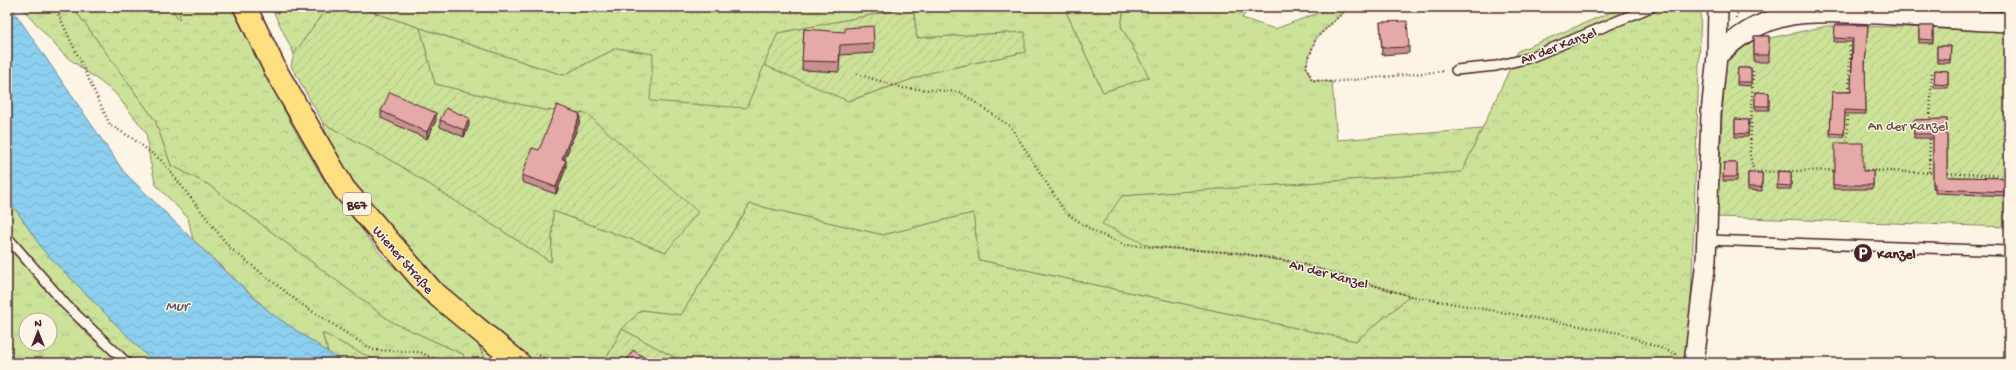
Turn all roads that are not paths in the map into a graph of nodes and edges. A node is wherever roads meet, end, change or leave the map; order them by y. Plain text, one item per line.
1 (245, 7) edge
2 (1651, 7) edge
3 (1718, 7) edge
4 (2009, 22) edge
5 (1717, 56) junction
6 (1456, 70) road end
7 (7, 237) edge
8 (1707, 240) junction
9 (2009, 251) edge
10 (525, 356) edge
11 (1694, 362) edge
12 (127, 363) edge

1 - 10 main road, Wiener Straße / B67
2 - 6 lane, An der Kanzel
3 - 5 street
4 - 5 street
5 - 8 street
7 - 12 lane
8 - 9 lane
8 - 11 street

